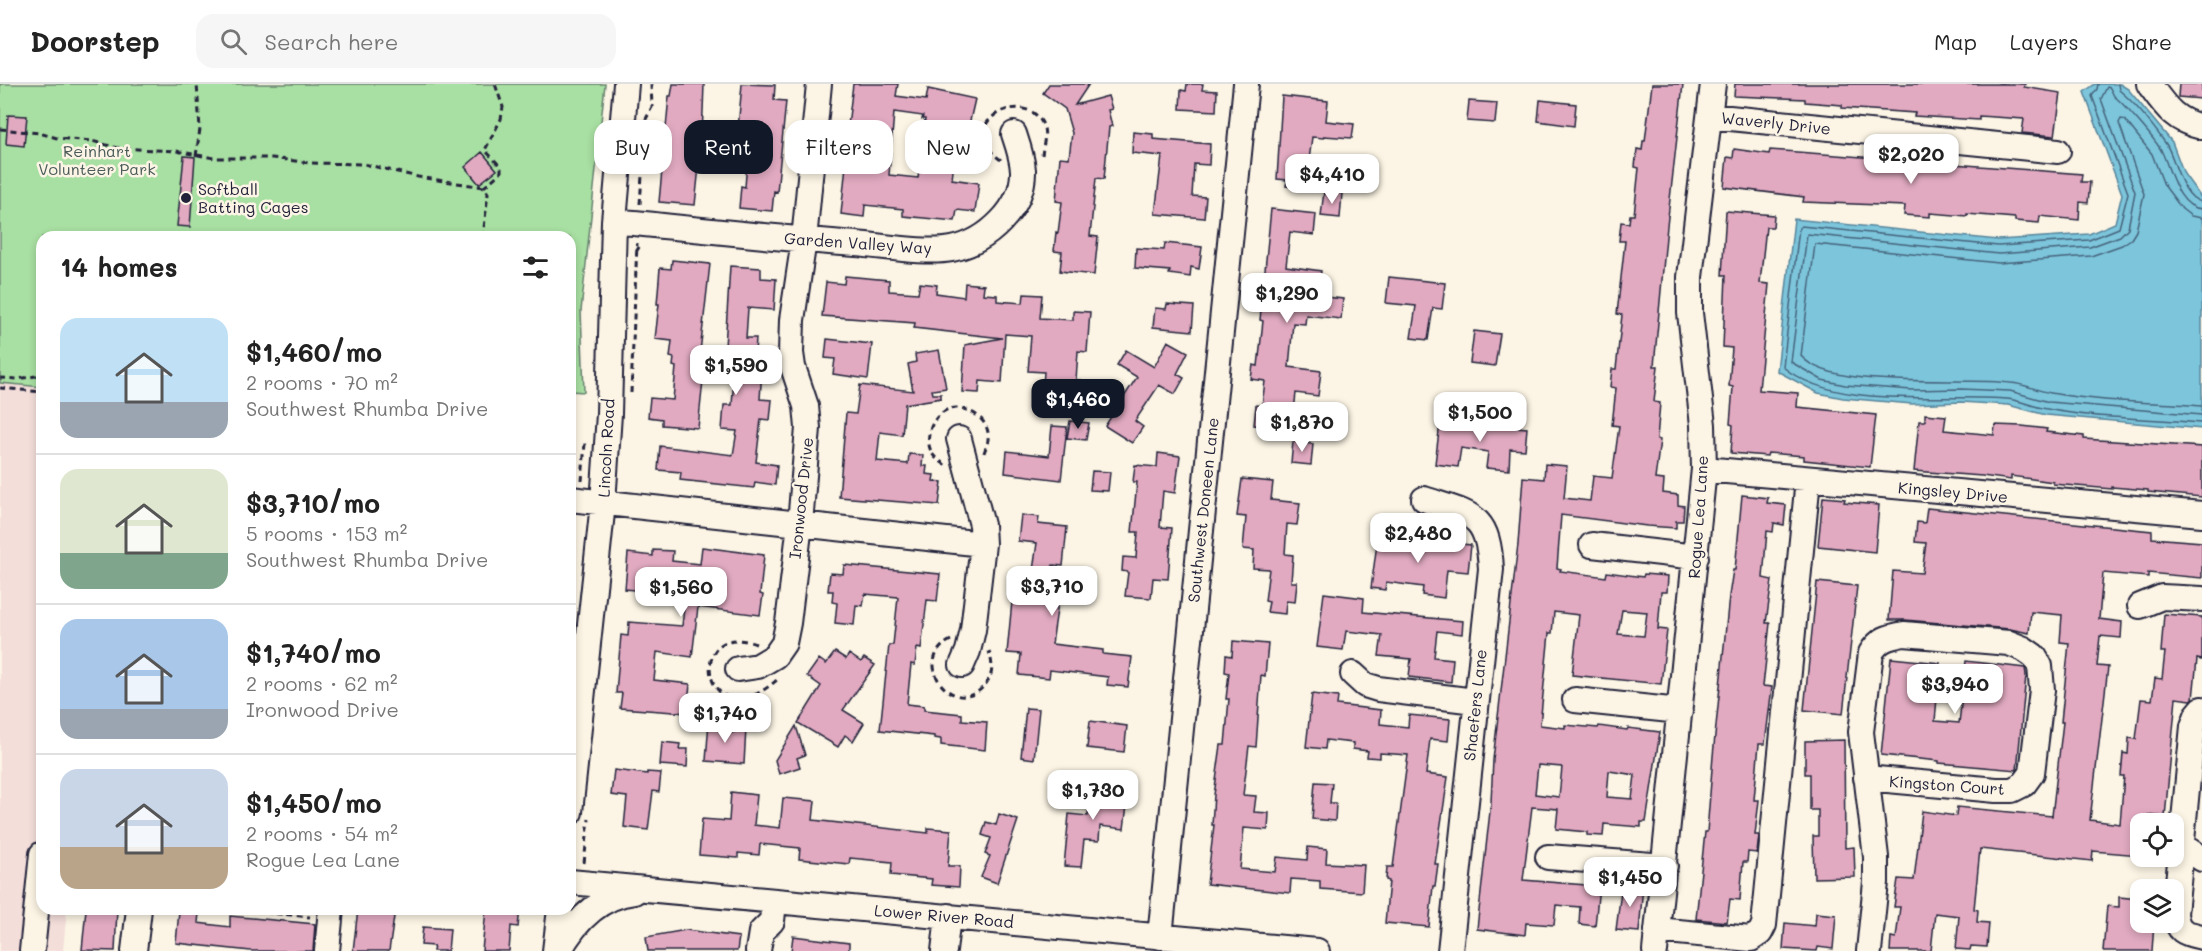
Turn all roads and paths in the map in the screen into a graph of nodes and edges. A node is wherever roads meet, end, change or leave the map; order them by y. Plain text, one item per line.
1 (197, 84) edge
2 (495, 84) edge
3 (626, 84) edge
4 (651, 84) edge
5 (819, 84) edge
6 (1246, 84) edge
7 (1713, 84) edge
8 (2149, 84) edge
9 (1710, 116) junction
10 (2202, 127) edge
11 (0, 129) edge
12 (1014, 134) dead end
13 (2058, 151) dead end
14 (196, 156) junction
15 (1042, 157) dead end
16 (1008, 167) dead end
17 (484, 188) junction
18 (643, 218) junction
19 (614, 221) junction
20 (484, 231) edge
21 (804, 240) junction
22 (636, 252) junction
23 (36, 376) edge
24 (0, 378) edge
25 (0, 388) edge
26 (36, 391) edge
27 (630, 403) dead end
28 (958, 439) dead end
29 (982, 462) dead end
30 (1704, 469) junction
31 (952, 470) dead end
32 (1808, 479) junction
33 (1424, 499) dead end
34 (576, 500) edge
35 (603, 502) junction
36 (2202, 514) edge
37 (800, 524) junction
38 (982, 544) junction
39 (1592, 545) dead end
40 (1696, 557) junction
41 (2202, 599) edge
42 (2140, 606) dead end
43 (956, 637) dead end
44 (759, 645) dead end
45 (989, 650) dead end
46 (962, 665) dead end
47 (738, 669) dead end
48 (1353, 674) dead end
49 (781, 676) dead end
50 (1475, 700) junction
51 (1575, 700) dead end
52 (2202, 709) edge
53 (1680, 711) junction
54 (576, 728) edge
55 (2196, 760) edge
56 (1866, 778) junction
57 (576, 779) edge
58 (580, 814) edge
59 (2184, 827) edge
60 (2184, 846) edge
61 (1548, 857) dead end
62 (2202, 860) edge
63 (1665, 866) junction
64 (2179, 867) edge
65 (576, 883) edge
66 (656, 890) junction
67 (764, 901) junction
68 (36, 912) edge
69 (138, 915) edge
70 (331, 915) edge
71 (559, 915) edge
72 (948, 916) junction
73 (1160, 937) junction
74 (2202, 937) edge
75 (1656, 941) edge
76 (759, 942) edge
77 (32, 951) edge
78 (134, 951) edge
79 (327, 951) edge
80 (555, 951) edge
81 (559, 951) edge
82 (944, 951) edge
83 (1317, 951) edge
84 (1450, 951) edge
85 (1869, 951) edge

1 - 14 path
2 - 17 path
3 - 19 street, Lincoln Road
4 - 18 path
5 - 21 street, Ironwood Drive
6 - 73 street, Southwest Doneen Lane
7 - 9 street, Rogue Lea Lane
8 - 10 street
9 - 13 street, Waverly Drive
9 - 30 street, Rogue Lea Lane
11 - 14 path
12 - 21 street, Garden Valley Way
14 - 17 path
15 - 16 path
17 - 20 path
18 - 19 street, Garden Valley Way
18 - 21 street, Garden Valley Way
18 - 22 path
18 - 22 path
19 - 35 street, Lincoln Road
21 - 37 street, Ironwood Drive
22 - 27 path
23 - 24 path
25 - 26 path
28 - 38 street
29 - 31 path
30 - 32 street, Kingsley Drive
30 - 40 street, Rogue Lea Lane
32 - 36 street, Kingsley Drive
32 - 75 street
33 - 50 street, Shaefers Lane
34 - 35 street
35 - 37 street
35 - 54 street, Lincoln Road
37 - 38 street
37 - 47 street, Ironwood Drive
38 - 46 street
39 - 40 street
40 - 53 street, Rogue Lea Lane
41 - 42 street
43 - 45 path
44 - 49 path
48 - 50 street
50 - 84 street, Shaefers Lane
51 - 53 street
52 - 55 street
53 - 63 street, Rogue Lea Lane
55 - 59 street
56 - 56 street, Kingston Court
56 - 85 street, Kingston Court
57 - 58 street, Lincoln Road
58 - 65 path
60 - 62 street
61 - 63 street
63 - 75 street, Rogue Lea Lane
64 - 74 street
65 - 66 street, Lower River Road
66 - 67 street, Lower River Road
66 - 81 street
67 - 72 street, Lower River Road
67 - 76 street
68 - 77 street
69 - 78 street
70 - 79 street
71 - 80 street
72 - 73 street, Lower River Road
72 - 82 street
73 - 83 street, Lower River Road

